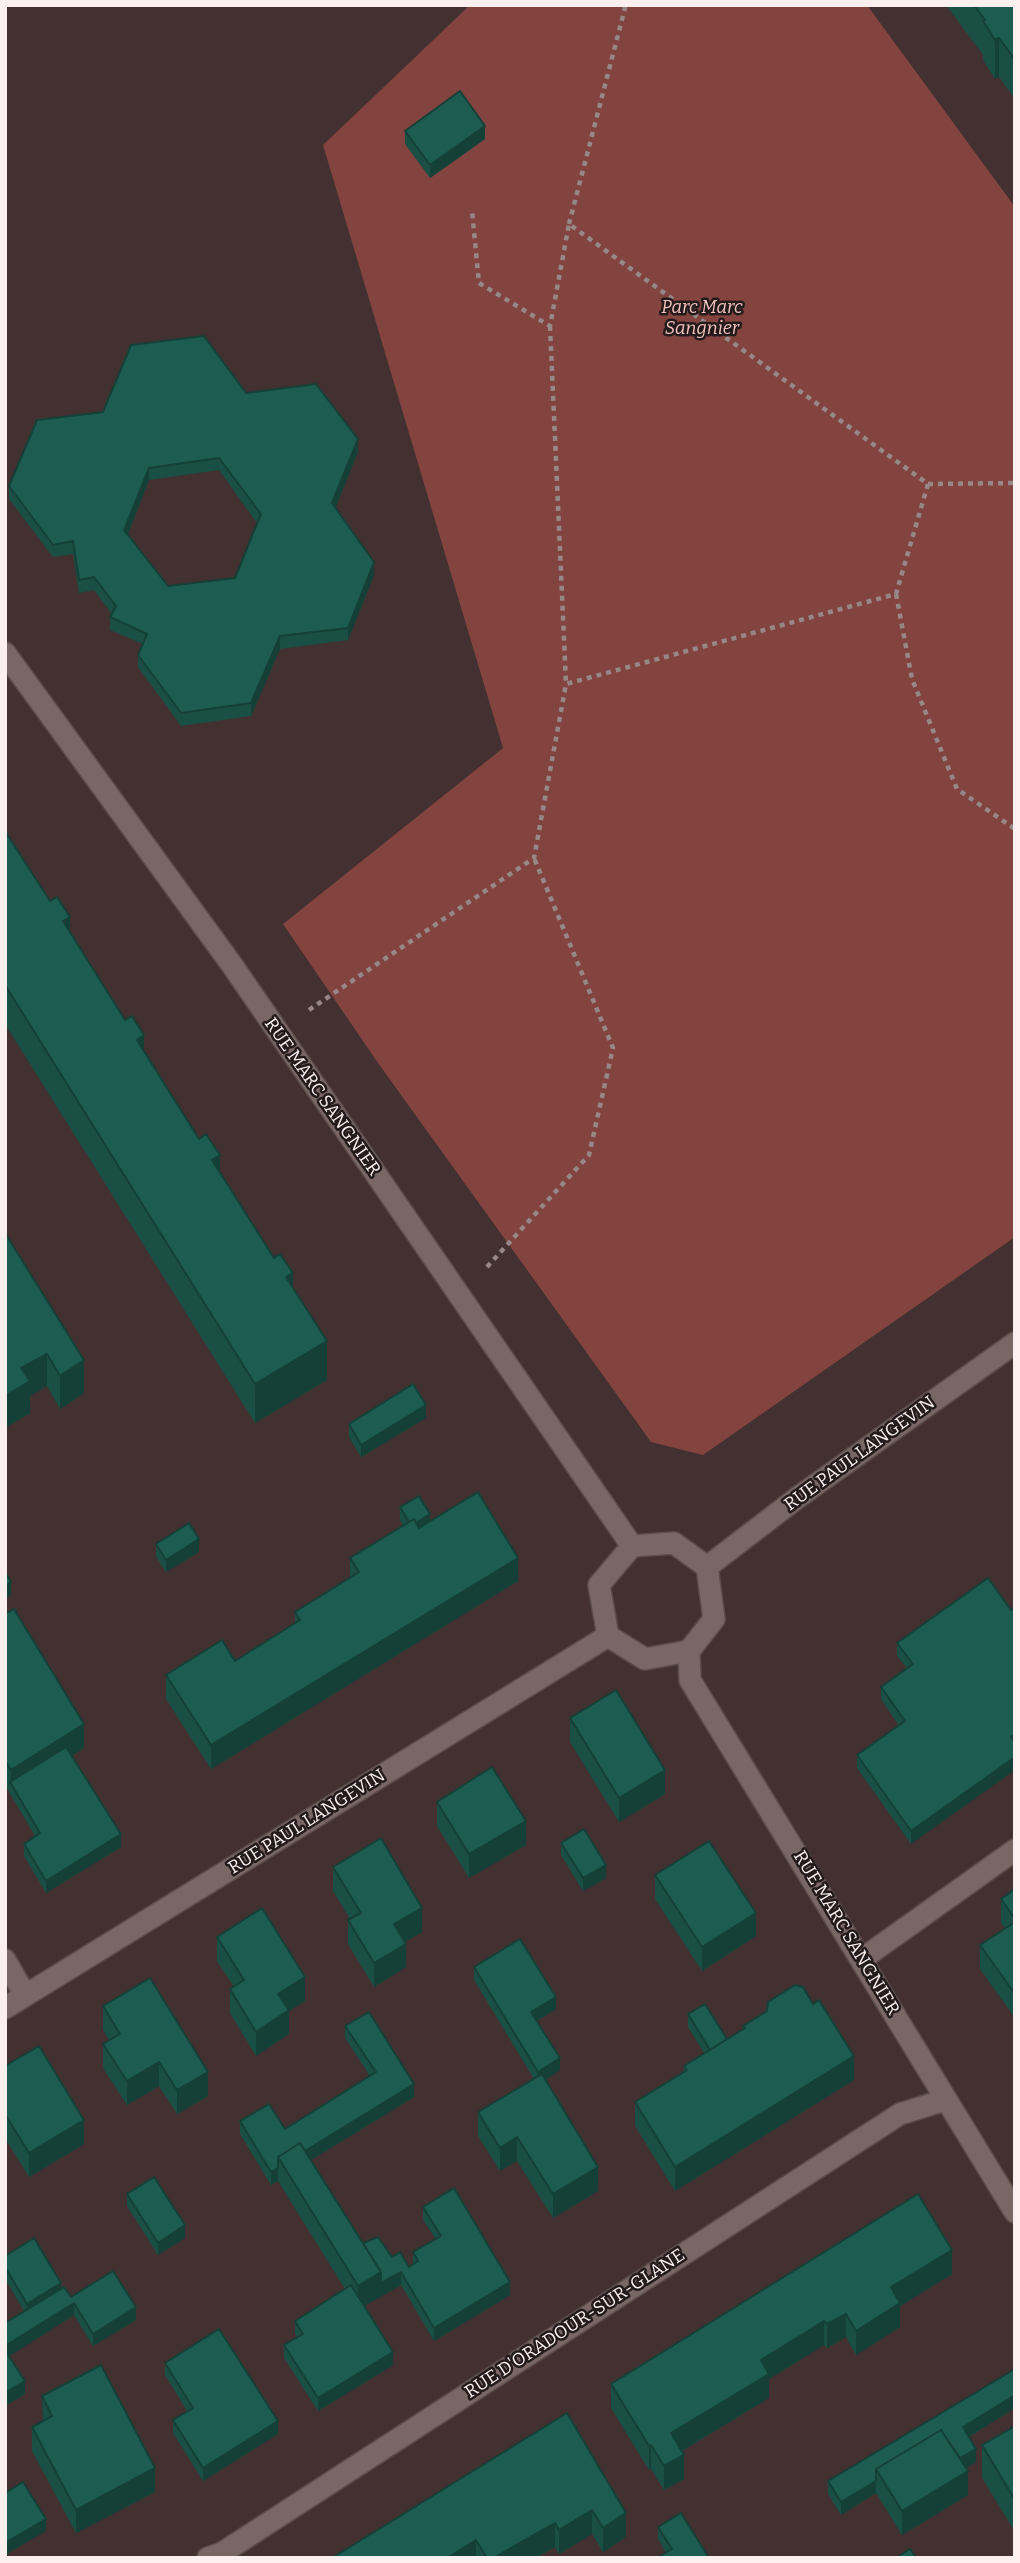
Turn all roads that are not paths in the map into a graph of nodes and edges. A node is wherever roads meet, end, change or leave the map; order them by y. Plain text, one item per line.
1 (5, 653) edge
2 (1015, 1343) edge
3 (632, 1546) junction
4 (707, 1567) junction
5 (608, 1636) junction
6 (689, 1651) junction
7 (1015, 1850) edge
8 (862, 1959) junction
9 (5, 1960) edge
10 (25, 1995) junction
11 (5, 2008) edge
12 (945, 2100) junction
13 (1015, 2212) edge
14 (208, 2558) edge

1 - 3 street, RUE MARC SANGNIER
2 - 4 street, RUE PAUL LANGEVIN
3 - 4 street
3 - 5 street
4 - 6 street
5 - 6 street
5 - 10 street, RUE PAUL LANGEVIN
6 - 8 street, RUE MARC SANGNIER
7 - 8 street
8 - 12 street, RUE MARC SANGNIER
9 - 10 street
10 - 11 street, RUE PAUL LANGEVIN
12 - 13 street, RUE MARC SANGNIER
12 - 14 street, RUE D'ORADOUR-SUR-GLANE

